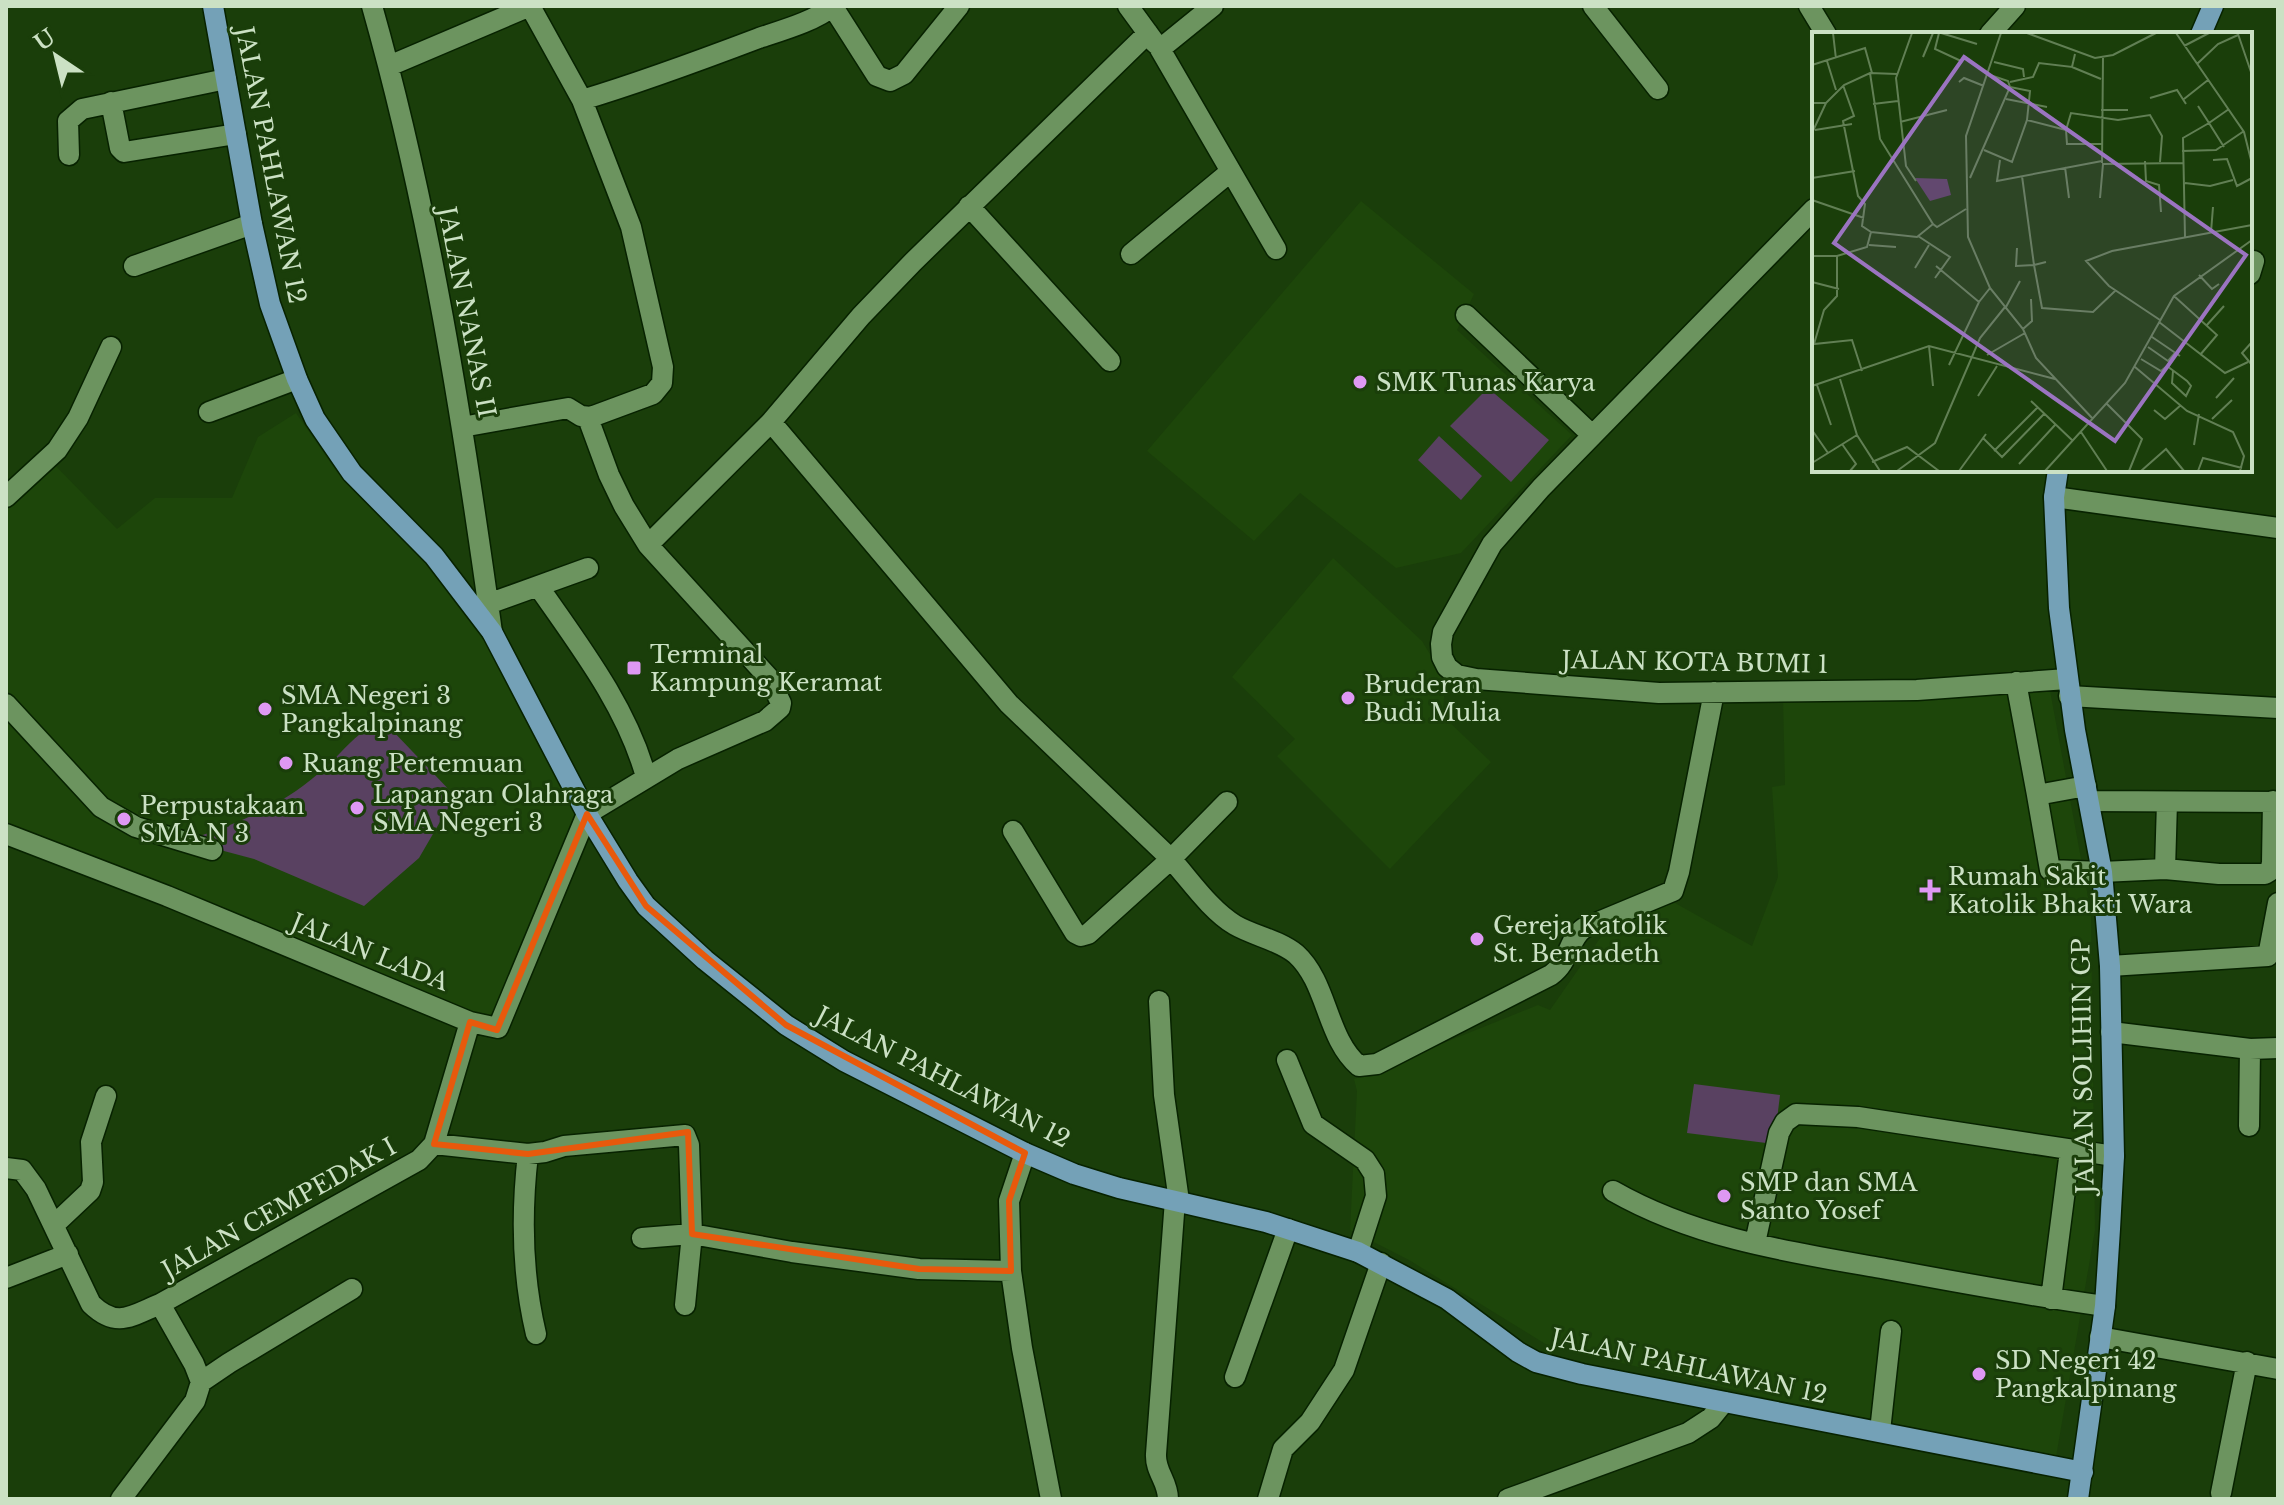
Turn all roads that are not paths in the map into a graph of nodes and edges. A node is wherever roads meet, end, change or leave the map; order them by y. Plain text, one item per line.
1 (213, 6) edge
2 (372, 6) edge
3 (530, 6) edge
4 (959, 6) edge
5 (1128, 6) edge
6 (1213, 6) edge
7 (1593, 6) edge
8 (1809, 6) edge
9 (2213, 6) edge
10 (833, 7) edge
11 (2012, 7) edge
12 (1825, 32) edge
13 (1992, 32) edge
14 (2202, 32) edge
15 (1154, 41) junction
16 (389, 66) junction
17 (226, 79) junction
18 (1658, 89) dead end
19 (582, 100) junction
20 (111, 102) junction
21 (236, 134) junction
22 (69, 155) dead end
23 (1230, 172) junction
24 (969, 206) junction
25 (1812, 211) edge
26 (252, 224) junction
27 (1276, 249) dead end
28 (1131, 254) dead end
29 (134, 266) dead end
30 (1466, 315) dead end
31 (111, 347) dead end
32 (1110, 361) dead end
33 (297, 379) junction
34 (209, 412) dead end
35 (588, 418) junction
36 (771, 422) junction
37 (462, 427) junction
38 (1592, 435) junction
39 (2058, 472) edge
40 (6, 497) edge
41 (2054, 497) junction
42 (2278, 528) edge
43 (648, 545) junction
44 (588, 568) dead end
45 (538, 586) junction
46 (488, 604) junction
47 (492, 632) junction
48 (2016, 682) junction
49 (2068, 687) junction
50 (1714, 692) junction
51 (6, 704) edge
52 (2278, 708) edge
53 (646, 777) junction
54 (2088, 793) junction
55 (2037, 795) junction
56 (1227, 802) dead end
57 (2167, 802) junction
58 (2276, 802) edge
59 (587, 814) junction
60 (1013, 831) dead end
61 (6, 834) edge
62 (212, 850) dead end
63 (1171, 859) junction
64 (2165, 869) junction
65 (2102, 872) junction
66 (2278, 903) edge
67 (2110, 966) junction
68 (1159, 1001) dead end
69 (470, 1022) junction
70 (2111, 1032) junction
71 (2278, 1048) edge
72 (2250, 1049) junction
73 (1287, 1060) dead end
74 (106, 1096) dead end
75 (2249, 1126) dead end
76 (434, 1144) junction
77 (2070, 1151) junction
78 (1025, 1153) junction
79 (528, 1154) junction
80 (2114, 1156) junction
81 (6, 1168) edge
82 (1613, 1191) dead end
83 (1177, 1201) junction
84 (54, 1225) junction
85 (1288, 1229) junction
86 (692, 1234) junction
87 (642, 1238) dead end
88 (1755, 1243) junction
89 (1358, 1252) junction
90 (68, 1254) junction
91 (1381, 1263) junction
92 (1011, 1271) junction
93 (6, 1278) edge
94 (352, 1289) dead end
95 (2051, 1299) junction
96 (160, 1304) junction
97 (685, 1305) dead end
98 (2105, 1306) junction
99 (1891, 1331) dead end
100 (536, 1334) dead end
101 (2100, 1337) junction
102 (2247, 1362) junction
103 (2278, 1369) edge
104 (1235, 1377) dead end
105 (201, 1382) junction
106 (1724, 1402) junction
107 (1880, 1431) junction
108 (2083, 1472) junction
109 (2221, 1493) dead end
110 (121, 1499) edge
111 (1051, 1499) edge
112 (1168, 1499) edge
113 (1268, 1499) edge
114 (1508, 1499) edge
115 (2078, 1499) edge

1 - 17 main road, JALAN PAHLAWAN 12
2 - 16 street, JALAN NANAS II
3 - 16 street
3 - 19 street
4 - 10 street
5 - 15 street
6 - 15 street
7 - 18 street
8 - 12 street
9 - 14 main road
10 - 19 street
11 - 13 street
15 - 23 street
15 - 24 street
16 - 37 street, JALAN NANAS II
17 - 20 street
17 - 21 main road, JALAN PAHLAWAN 12
19 - 35 street
20 - 21 street
20 - 22 street
21 - 26 main road, JALAN PAHLAWAN 12
23 - 27 street
23 - 28 street
24 - 32 street
24 - 36 street
25 - 38 street, JALAN KOTA BUMI 1
26 - 29 street
26 - 33 main road, JALAN PAHLAWAN 12
30 - 38 street
31 - 40 street
33 - 34 street
33 - 47 main road, JALAN PAHLAWAN 12
35 - 37 street
35 - 43 street
36 - 43 street
36 - 63 street
37 - 46 street, JALAN NANAS II
38 - 50 street, JALAN KOTA BUMI 1
39 - 41 main road, JALAN SOLIHIN GP
41 - 42 street
41 - 49 main road, JALAN SOLIHIN GP
43 - 53 street
44 - 45 street
45 - 46 street
45 - 53 street
46 - 47 street, JALAN NANAS II
47 - 59 main road, JALAN PAHLAWAN 12
48 - 49 street, JALAN KOTA BUMI 1
48 - 50 street, JALAN KOTA BUMI 1
48 - 55 street
49 - 52 street, JALAN KOTA BUMI 1
49 - 54 main road, JALAN SOLIHIN GP
50 - 63 street
51 - 62 street
53 - 59 street
54 - 55 street
54 - 57 street
54 - 65 main road, JALAN SOLIHIN GP
55 - 65 street
56 - 63 street
57 - 58 street
57 - 64 street
58 - 64 street
59 - 69 street, JALAN LADA
59 - 78 main road, JALAN PAHLAWAN 12
60 - 63 street
61 - 69 street, JALAN LADA
64 - 65 street
65 - 67 main road, JALAN SOLIHIN GP
66 - 67 street
67 - 70 main road, JALAN SOLIHIN GP
68 - 83 street
69 - 76 street, JALAN CEMPEDAK I
70 - 72 street
70 - 80 main road, JALAN SOLIHIN GP
71 - 72 street
72 - 75 street
73 - 89 street
74 - 84 street
76 - 79 street
76 - 96 street, JALAN CEMPEDAK I
77 - 80 street
77 - 88 street
77 - 95 street
78 - 83 main road, JALAN PAHLAWAN 12
78 - 92 street
79 - 86 street
79 - 100 street
80 - 98 main road, JALAN SOLIHIN GP
81 - 84 street, JALAN CEMPEDAK I
82 - 88 street
83 - 85 main road, JALAN PAHLAWAN 12
83 - 112 street
84 - 90 street, JALAN CEMPEDAK I
85 - 89 main road, JALAN PAHLAWAN 12
85 - 104 street
86 - 87 street
86 - 92 street
86 - 97 street
88 - 95 street
89 - 91 main road, JALAN PAHLAWAN 12
90 - 93 street
90 - 96 street, JALAN CEMPEDAK I
91 - 106 main road, JALAN PAHLAWAN 12
91 - 113 street
92 - 111 street
94 - 105 street
95 - 98 street
96 - 105 street
98 - 101 main road, JALAN SOLIHIN GP
99 - 107 street
101 - 102 street
101 - 108 main road, JALAN SOLIHIN GP
102 - 103 street
102 - 109 street
105 - 110 street
106 - 107 main road, JALAN PAHLAWAN 12
106 - 114 street
107 - 108 main road, JALAN PAHLAWAN 12
108 - 115 main road, JALAN SOLIHIN GP

